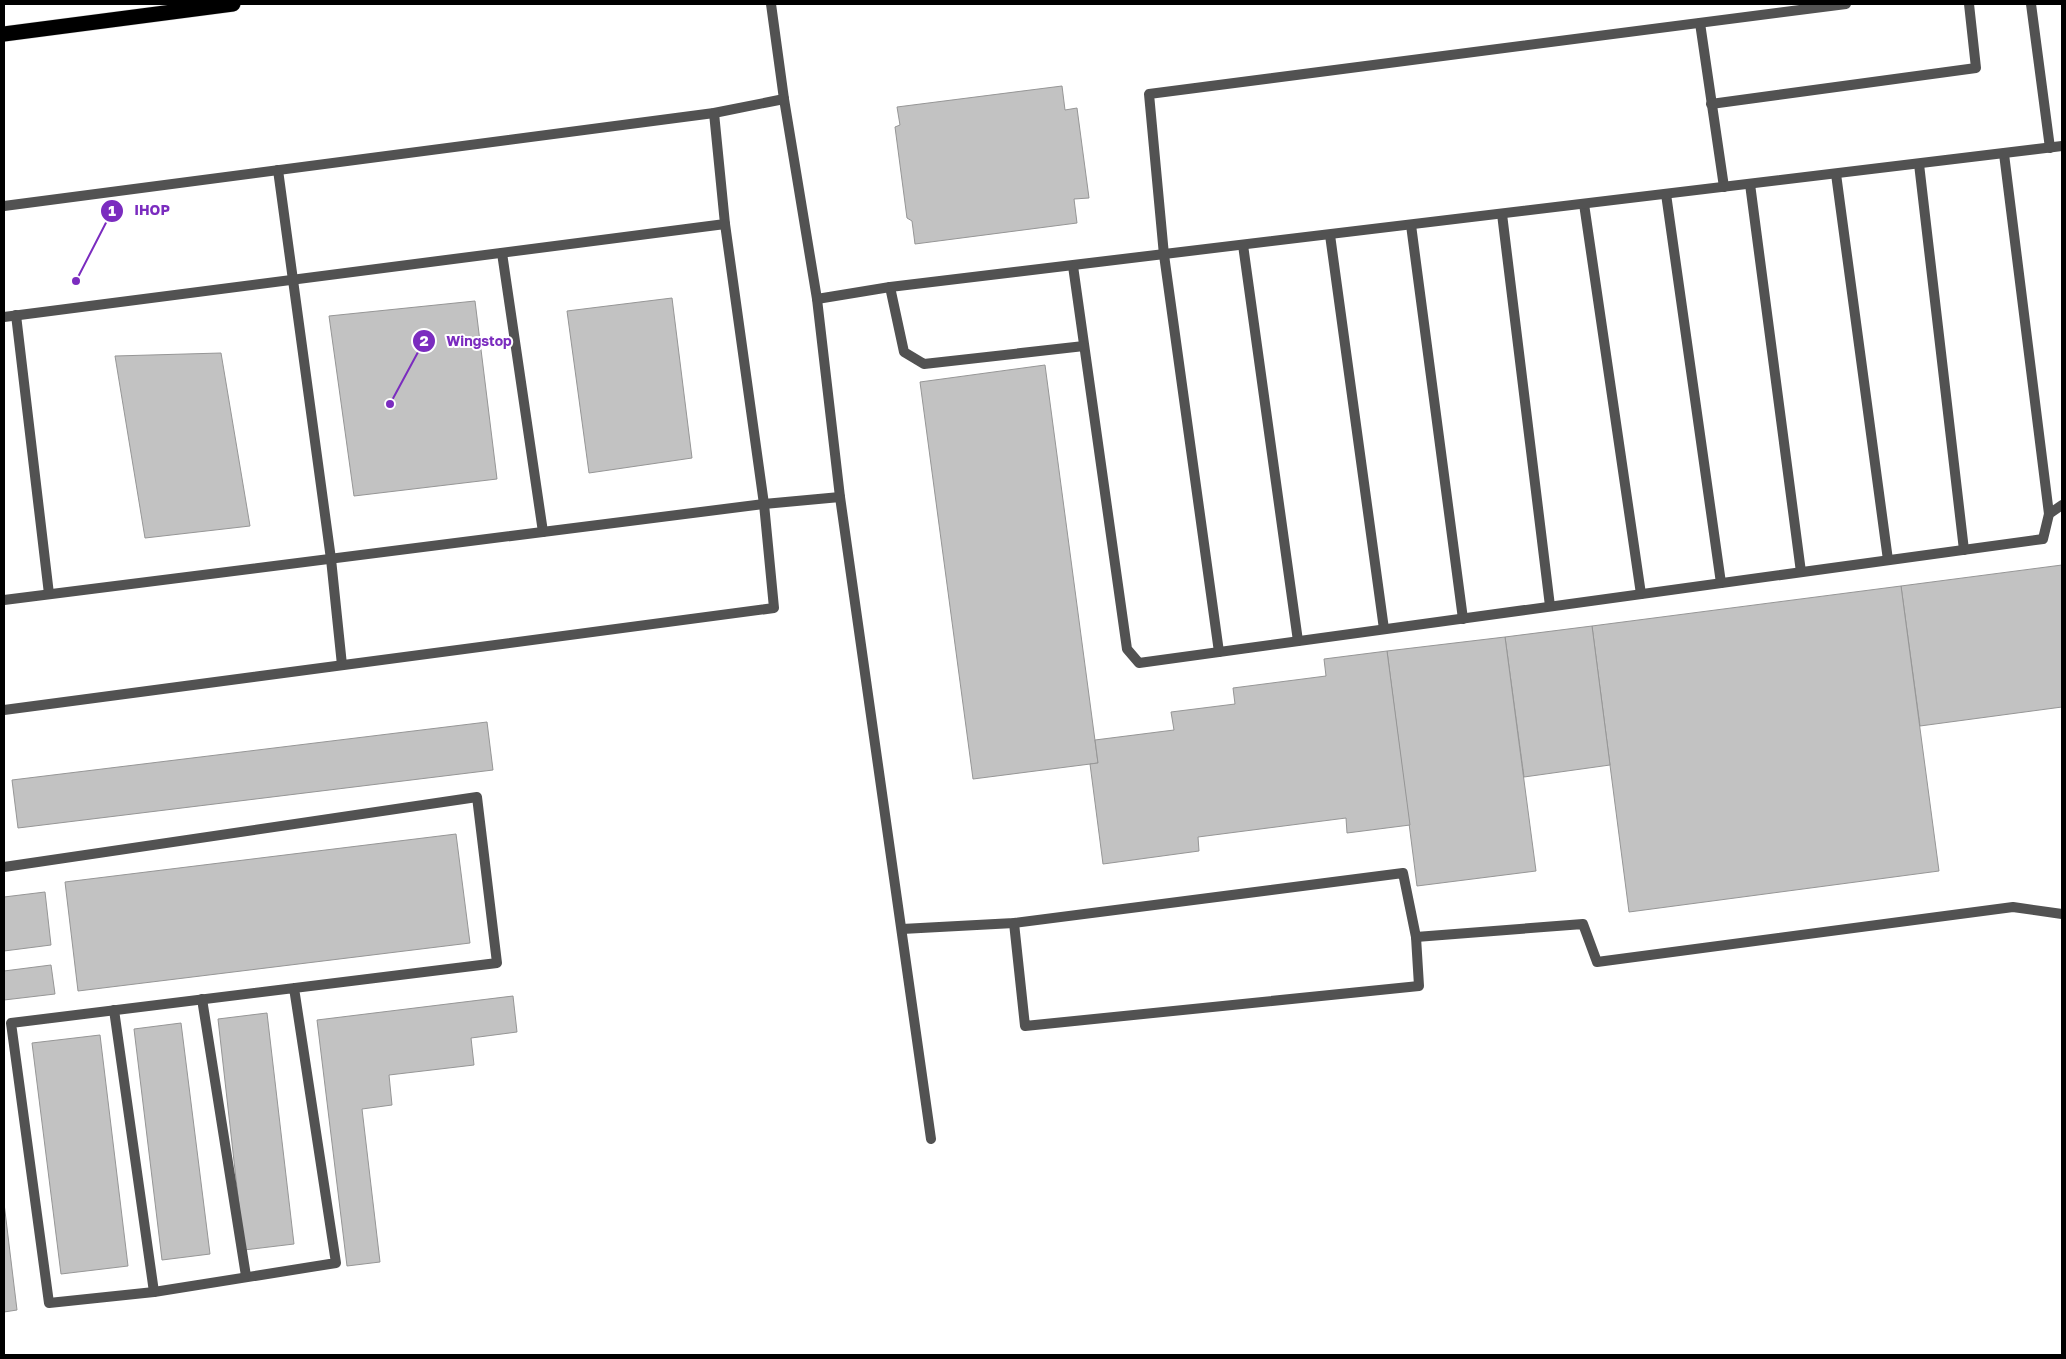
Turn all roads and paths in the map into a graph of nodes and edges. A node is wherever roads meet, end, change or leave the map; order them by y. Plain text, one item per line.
1 (233, 4) edge
2 (771, 4) edge
3 (1846, 4) edge
4 (1969, 4) edge
5 (2031, 4) edge
6 (1700, 22) junction
7 (4, 34) edge
8 (784, 100) junction
9 (1712, 104) junction
10 (714, 113) junction
11 (2062, 146) edge
12 (2050, 148) junction
13 (2004, 154) junction
14 (1919, 164) junction
15 (278, 170) junction
16 (1836, 174) junction
17 (1750, 184) junction
18 (1724, 187) junction
19 (1666, 194) junction
20 (1584, 204) junction
21 (4, 206) edge
22 (1502, 214) junction
23 (725, 224) junction
24 (1411, 225) junction
25 (1330, 235) junction
26 (1243, 245) junction
27 (502, 253) junction
28 (1164, 255) junction
29 (1073, 266) junction
30 (294, 280) junction
31 (890, 287) junction
32 (817, 299) junction
33 (16, 315) junction
34 (4, 317) edge
35 (1084, 346) junction
36 (840, 497) junction
37 (764, 504) junction
38 (2062, 505) edge
39 (2049, 514) junction
40 (543, 532) junction
41 (1964, 550) junction
42 (331, 558) junction
43 (1888, 560) junction
44 (1801, 572) junction
45 (1721, 583) junction
46 (49, 594) junction
47 (1641, 594) junction
48 (4, 600) edge
49 (1550, 606) junction
50 (1463, 618) junction
51 (1384, 629) junction
52 (1298, 641) junction
53 (1219, 652) junction
54 (342, 665) junction
55 (4, 710) edge
56 (4, 866) edge
57 (2062, 914) edge
58 (1014, 923) junction
59 (902, 929) junction
60 (1416, 937) junction
61 (294, 988) junction
62 (202, 999) junction
63 (114, 1010) junction
64 (931, 1139) dead end
65 (246, 1276) junction
66 (154, 1292) junction

1 - 7 highway
2 - 8 lane
3 - 6 lane
4 - 9 lane
5 - 12 lane
6 - 9 lane
6 - 28 lane
8 - 10 lane
8 - 32 lane
9 - 18 lane
10 - 15 lane
10 - 23 lane
11 - 12 lane
12 - 13 lane
13 - 14 lane
13 - 39 lane
14 - 16 lane
14 - 41 lane
15 - 21 lane
15 - 30 lane
16 - 17 lane
16 - 43 lane
17 - 18 lane
17 - 44 lane
18 - 19 lane
19 - 20 lane
19 - 45 lane
20 - 22 lane
20 - 47 lane
22 - 24 lane
22 - 49 lane
23 - 27 lane
23 - 37 lane
24 - 25 lane
24 - 50 lane
25 - 26 lane
25 - 51 lane
26 - 28 lane
26 - 52 lane
27 - 30 lane
27 - 40 lane
28 - 29 lane
28 - 53 lane
29 - 31 lane
29 - 35 lane
30 - 33 lane
30 - 42 lane
31 - 32 lane
31 - 35 lane
32 - 36 lane
33 - 34 lane
33 - 46 lane
35 - 53 lane
36 - 37 lane
36 - 59 lane
37 - 40 lane
37 - 54 lane
38 - 39 lane
39 - 41 lane
40 - 42 lane
41 - 43 lane
42 - 46 lane
42 - 54 lane
43 - 44 lane
44 - 45 lane
45 - 47 lane
46 - 48 lane
47 - 49 lane
49 - 50 lane
50 - 51 lane
51 - 52 lane
52 - 53 lane
54 - 55 lane
56 - 61 lane
57 - 60 lane
58 - 59 lane
58 - 60 lane
58 - 60 lane
59 - 64 lane
61 - 62 lane
61 - 65 lane
62 - 63 lane
62 - 65 lane
63 - 66 lane
63 - 66 lane
65 - 66 lane

